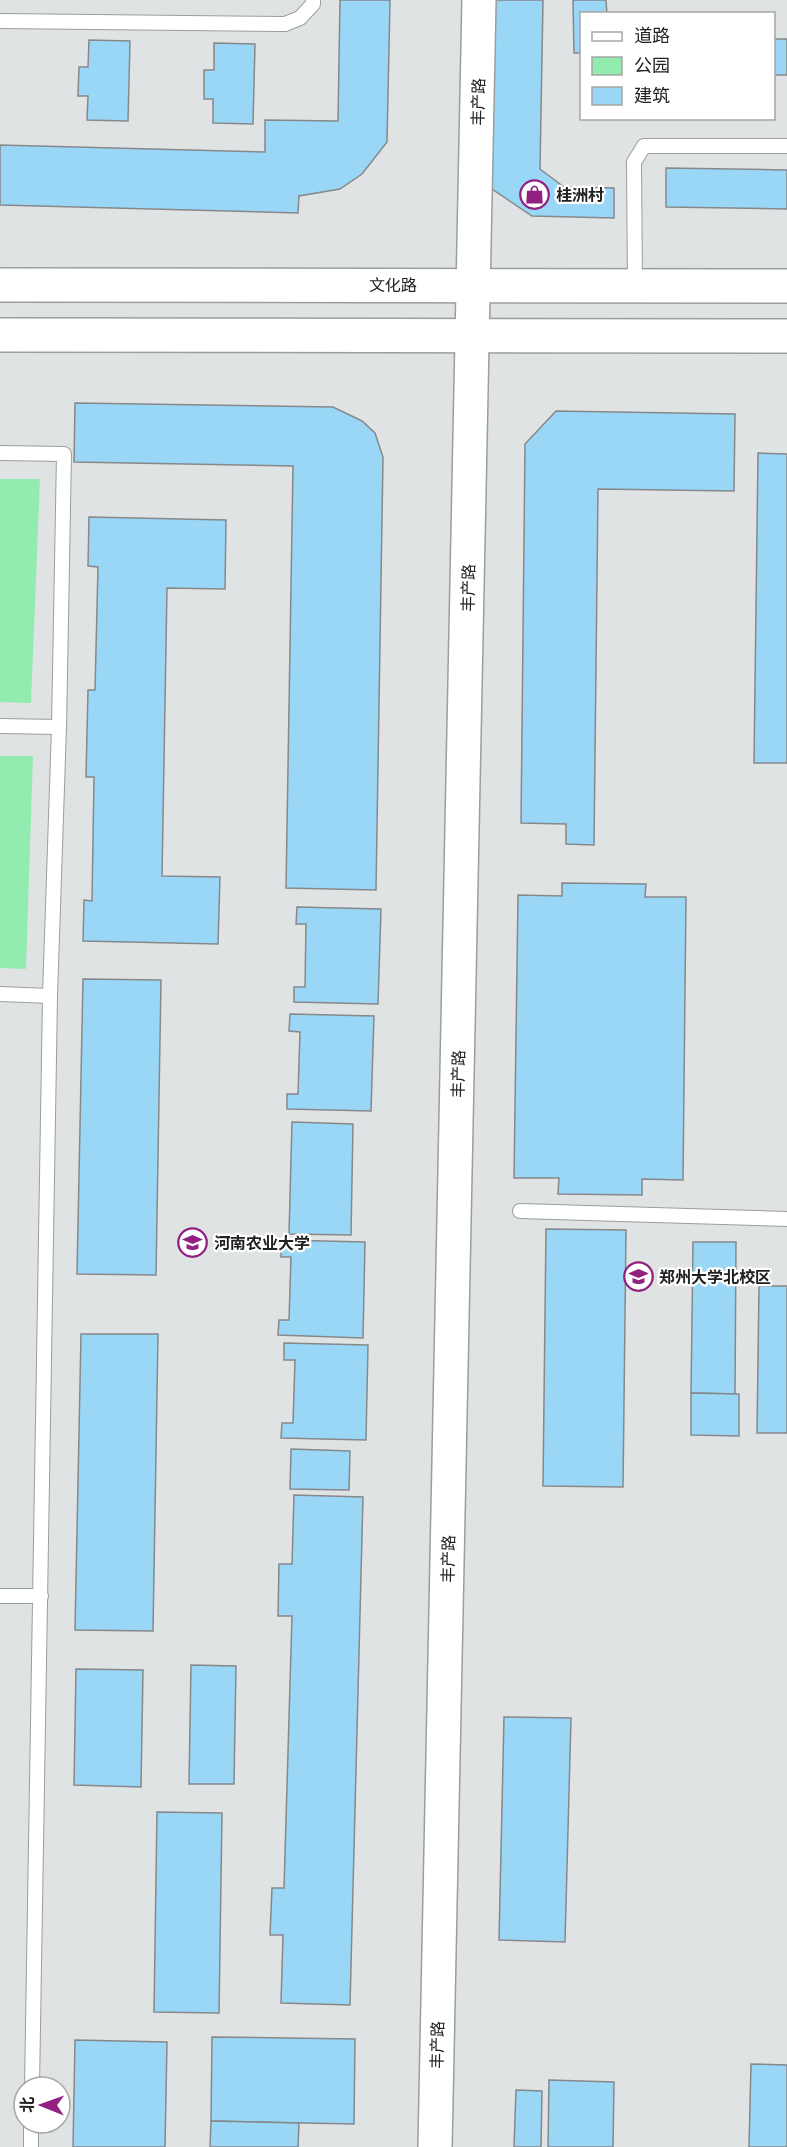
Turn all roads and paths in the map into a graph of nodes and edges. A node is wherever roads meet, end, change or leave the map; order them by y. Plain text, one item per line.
1 (313, 0) edge
2 (479, 0) edge
3 (0, 21) edge
4 (787, 146) edge
5 (0, 285) edge
6 (474, 285) junction
7 (635, 285) junction
8 (787, 286) edge
9 (0, 335) edge
10 (473, 336) junction
11 (787, 336) edge
12 (0, 453) edge
13 (0, 726) edge
14 (58, 727) junction
15 (0, 994) edge
16 (50, 996) junction
17 (520, 1211) dead end
18 (787, 1219) edge
19 (0, 1596) edge
20 (41, 1596) junction
21 (32, 2075) edge
22 (435, 2147) edge

1 - 3 lane
2 - 6 street, 丰产路
4 - 7 lane
5 - 6 street, 文化路
6 - 7 street, 文化路
6 - 10 street, 丰产路
7 - 8 street, 文化路
9 - 10 street
10 - 11 street
10 - 22 street, 丰产路
12 - 14 lane
13 - 14 lane
14 - 16 lane
15 - 16 lane
16 - 20 lane
17 - 18 lane
19 - 20 lane
20 - 21 lane

